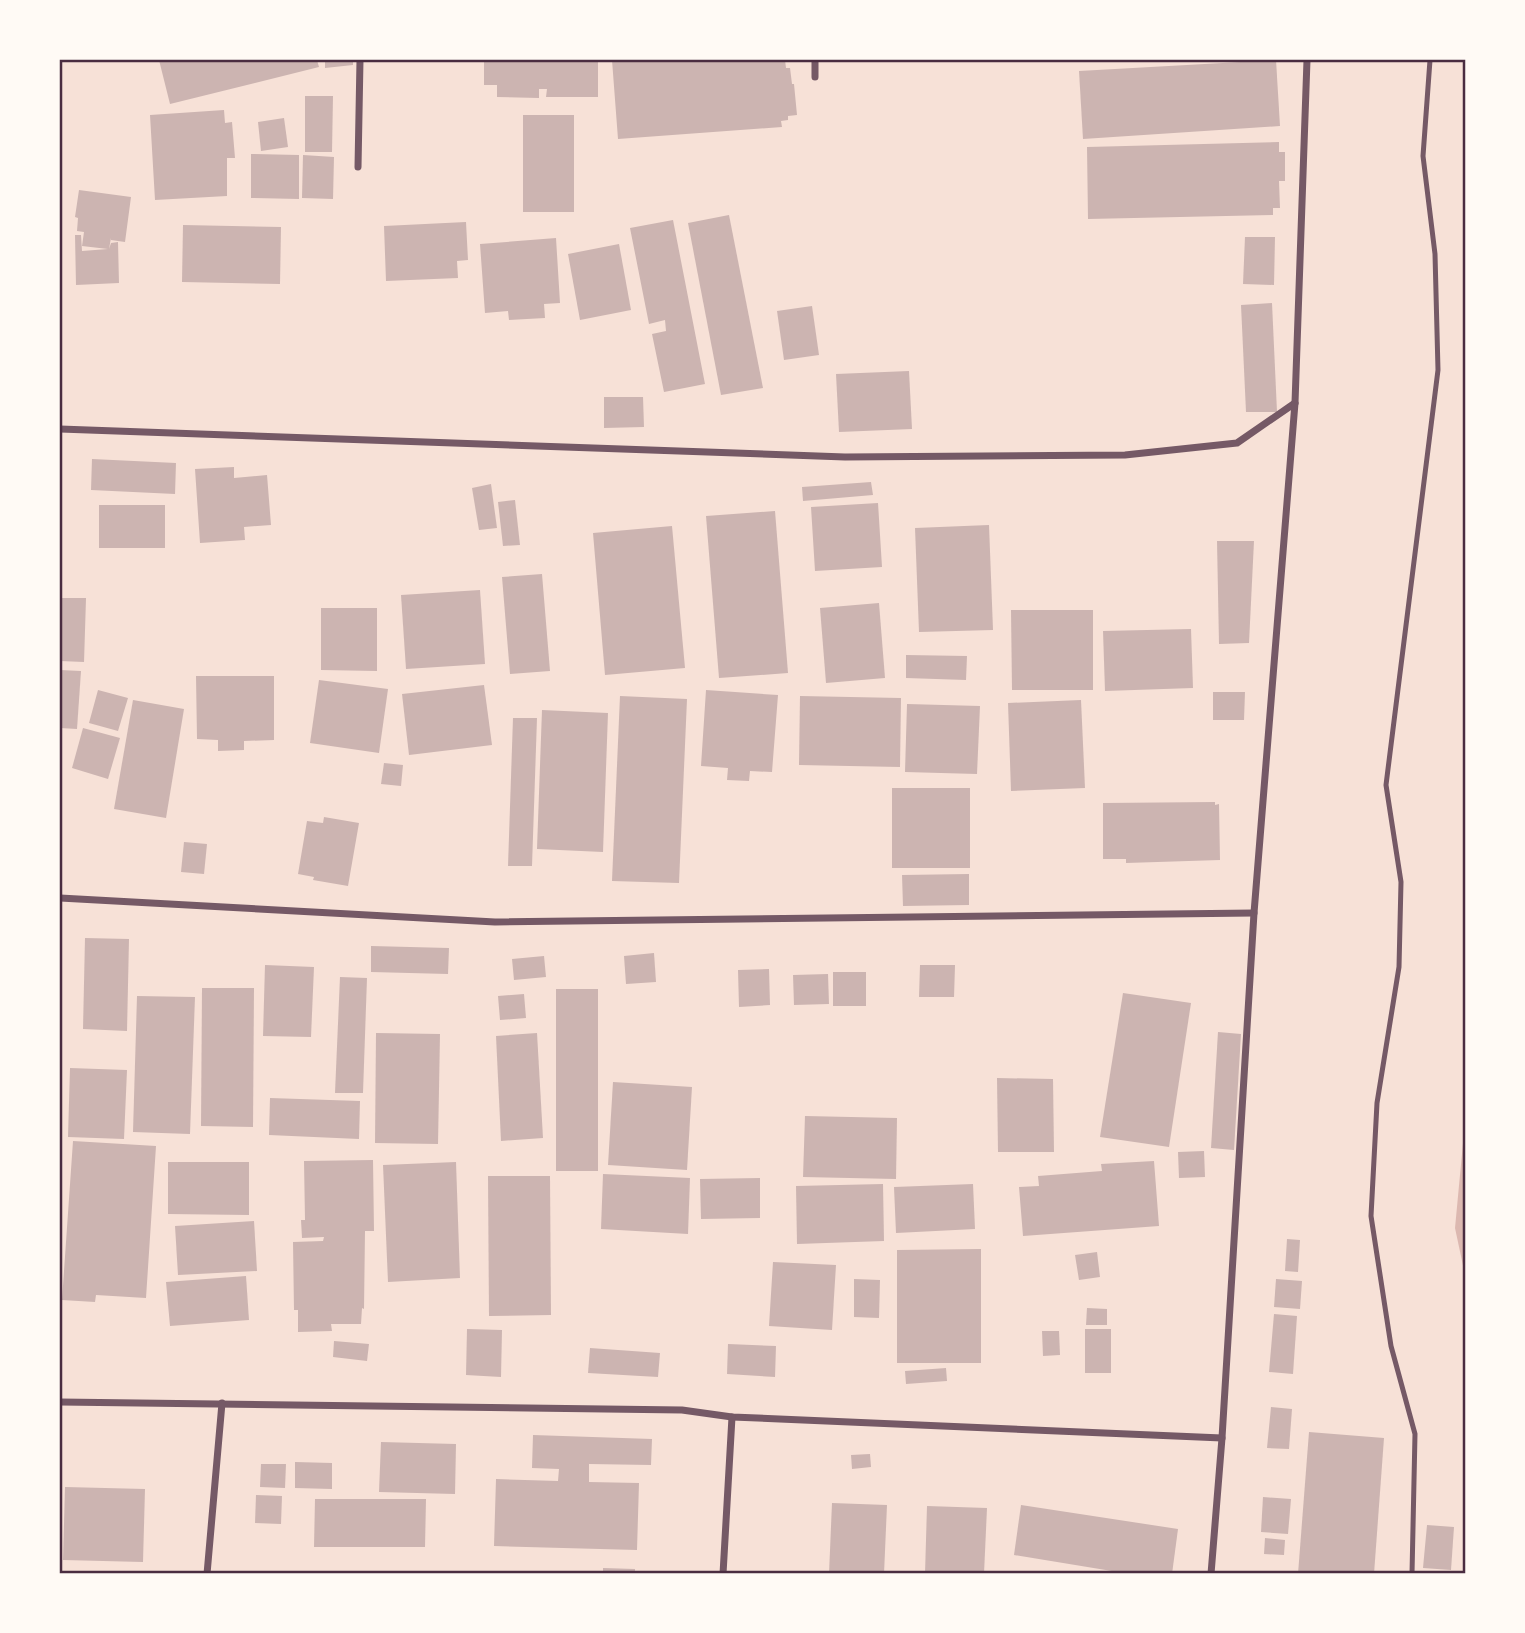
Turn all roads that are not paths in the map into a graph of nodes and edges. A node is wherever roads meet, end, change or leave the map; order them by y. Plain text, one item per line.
1 (360, 60) edge
2 (815, 60) edge
3 (1307, 60) edge
4 (1430, 60) edge
5 (815, 76) dead end
6 (358, 167) dead end
7 (1295, 403) junction
8 (60, 429) edge
9 (60, 898) edge
10 (1254, 913) junction
11 (60, 1402) edge
12 (222, 1403) junction
13 (732, 1418) junction
14 (1222, 1438) junction
15 (207, 1573) edge
16 (723, 1573) edge
17 (1211, 1573) edge
18 (1412, 1573) edge

1 - 6 street
2 - 5 street
3 - 7 street
4 - 18 lane
7 - 8 street
7 - 10 street
9 - 10 street
10 - 14 street
11 - 12 street
12 - 13 street
12 - 15 street
13 - 14 street
13 - 16 street
14 - 17 street

